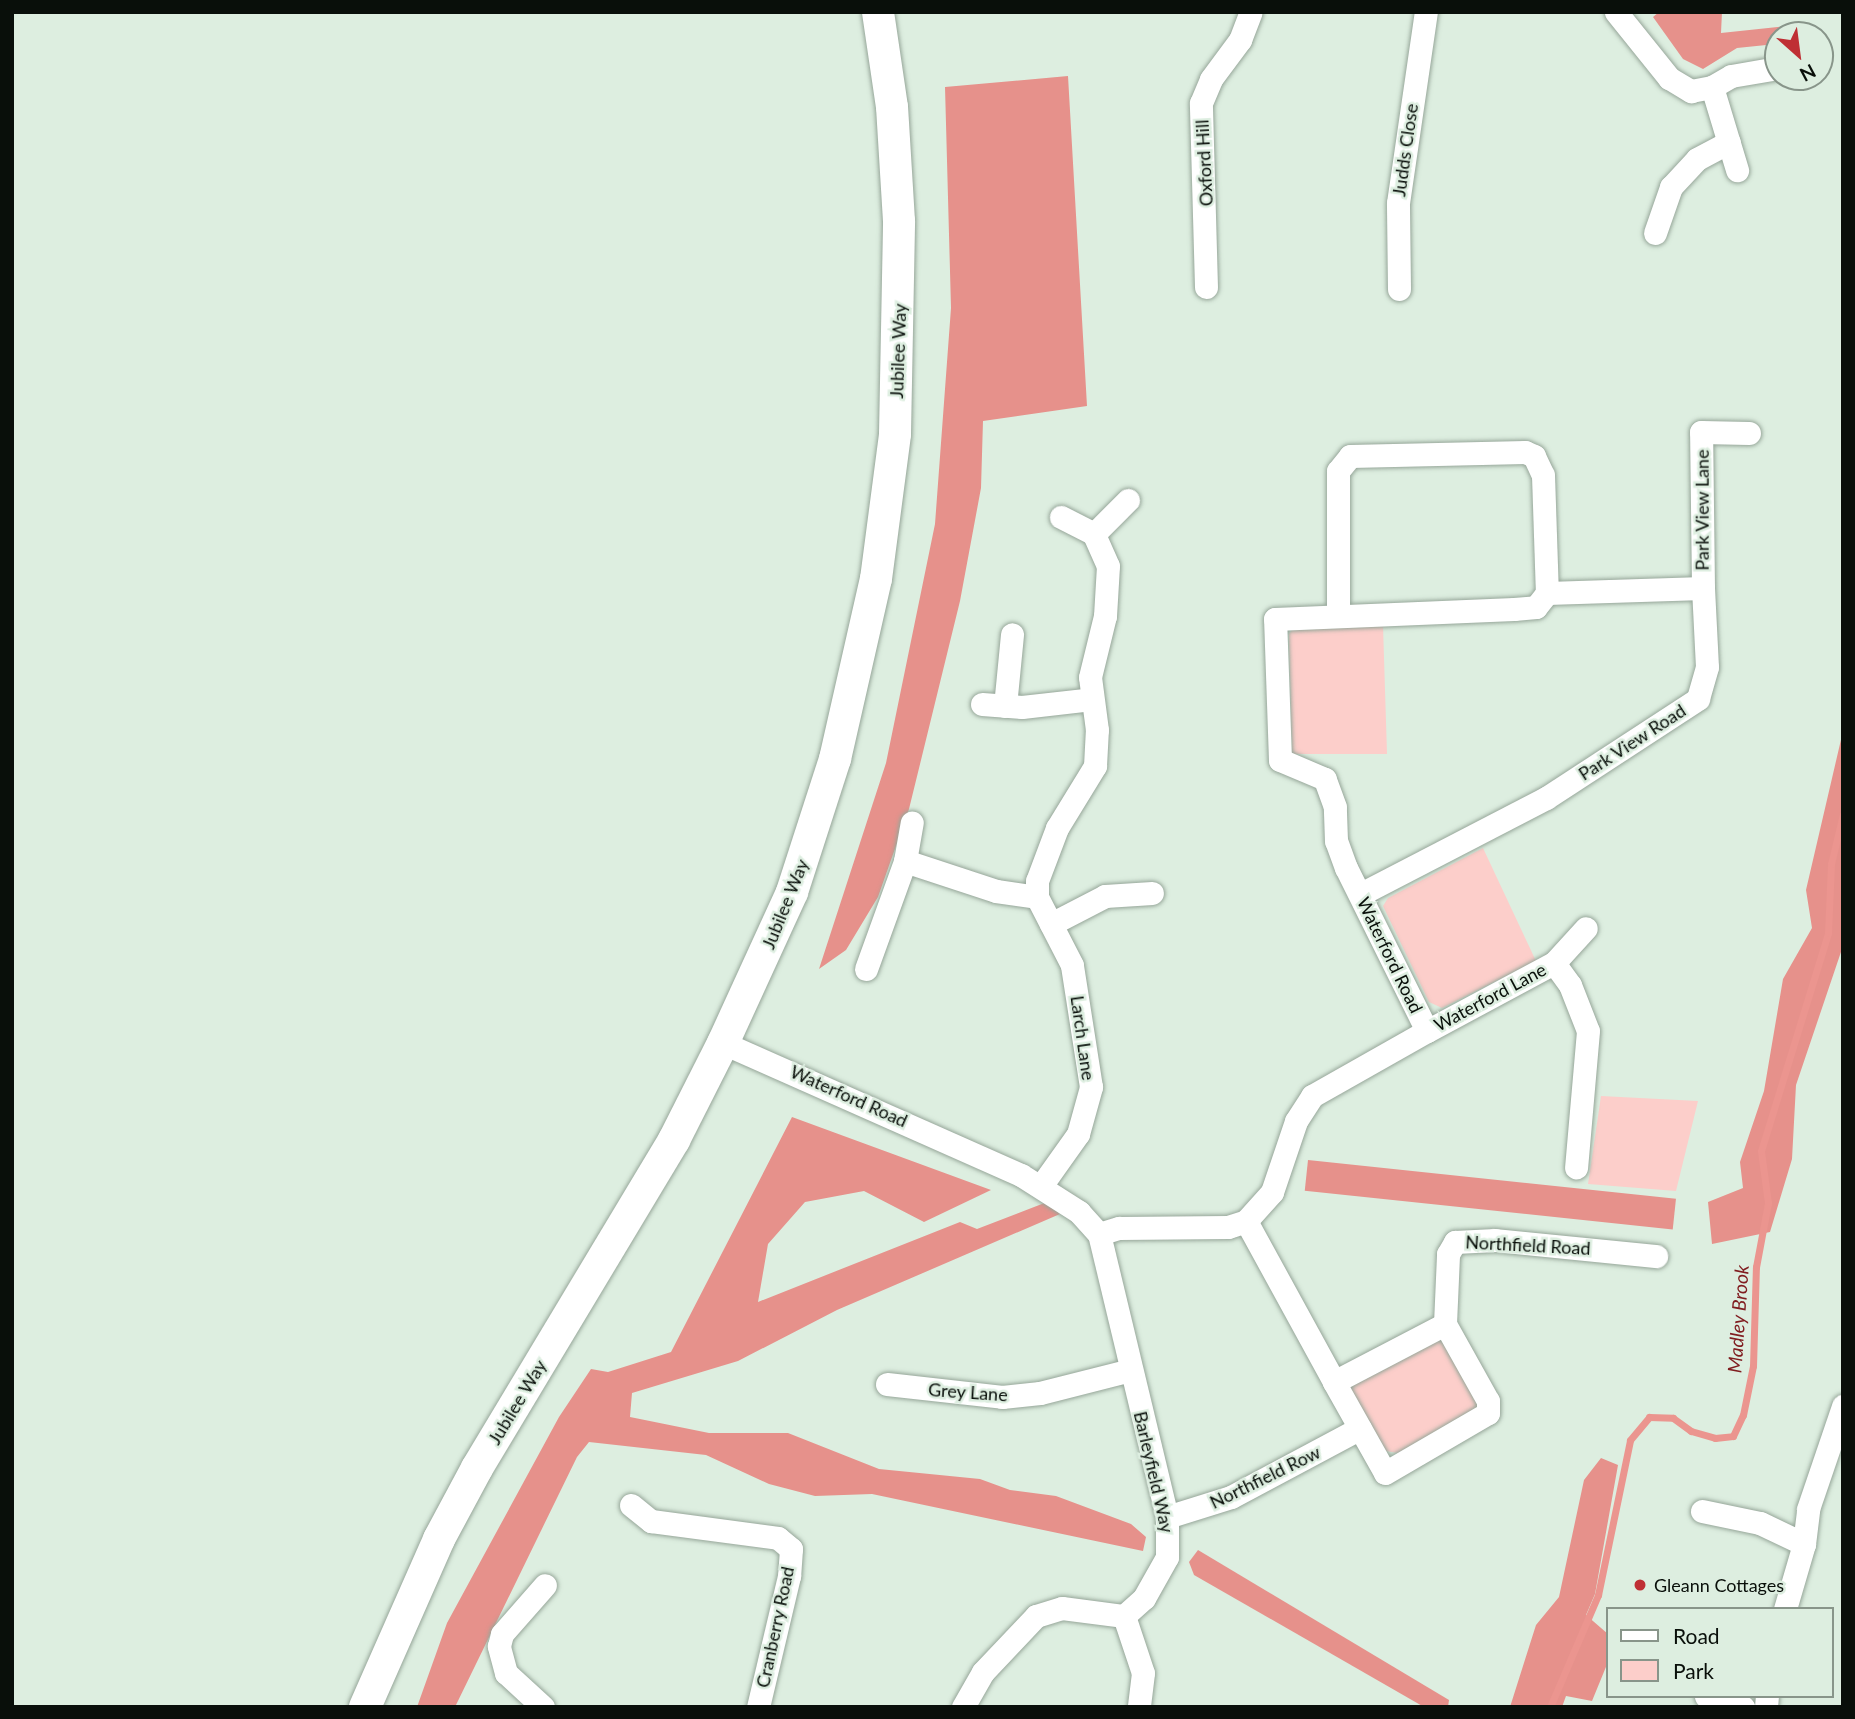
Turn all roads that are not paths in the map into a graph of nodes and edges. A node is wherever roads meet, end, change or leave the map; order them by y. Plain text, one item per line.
1 (878, 12) edge
2 (1251, 12) edge
3 (1426, 12) edge
4 (1616, 12) edge
5 (1764, 70) edge
6 (1712, 87) junction
7 (1729, 142) junction
8 (1737, 170) dead end
9 (1655, 233) dead end
10 (1206, 286) dead end
11 (1399, 289) dead end
12 (1749, 433) dead end
13 (1128, 500) dead end
14 (1060, 517) dead end
15 (1094, 534) junction
16 (1703, 588) junction
17 (1547, 593) junction
18 (1338, 615) junction
19 (1012, 634) dead end
20 (1092, 699) junction
21 (982, 704) dead end
22 (1006, 706) junction
23 (912, 823) dead end
24 (905, 861) junction
25 (1152, 893) dead end
26 (1361, 894) junction
27 (1037, 897) junction
28 (1051, 923) junction
29 (1586, 928) dead end
30 (1554, 963) junction
31 (866, 969) dead end
32 (1427, 1031) junction
33 (723, 1043) junction
34 (1576, 1167) dead end
35 (1041, 1186) junction
36 (1246, 1222) junction
37 (1099, 1234) junction
38 (1656, 1256) dead end
39 (1445, 1324) junction
40 (1131, 1370) junction
41 (1334, 1382) junction
42 (887, 1384) dead end
43 (1843, 1406) edge
44 (1360, 1428) junction
45 (631, 1505) dead end
46 (1702, 1511) dead end
47 (1167, 1517) junction
48 (1804, 1544) junction
49 (545, 1585) dead end
50 (1786, 1607) edge
51 (1124, 1616) junction
52 (1713, 1698) edge
53 (365, 1707) edge
54 (543, 1707) edge
55 (758, 1707) edge
56 (963, 1707) edge
57 (1139, 1707) edge
58 (1742, 1707) edge

1 - 33 street, Jubilee Way
2 - 10 street, Oxford Hill
3 - 11 street, Judds Close
4 - 6 street
5 - 6 street
6 - 7 street
7 - 8 street
7 - 9 street
12 - 16 street, Park View Lane
13 - 15 street
14 - 15 street
15 - 20 street
16 - 17 street
16 - 26 street, Park View Road
17 - 18 street
17 - 18 street
18 - 26 street, Waterford Road
19 - 22 street
20 - 22 street
20 - 27 street
21 - 22 street
23 - 24 street
24 - 27 street
24 - 31 street
25 - 28 street
26 - 32 street, Waterford Road
27 - 28 street, Larch Lane
28 - 35 street, Larch Lane
29 - 30 street, Waterford Lane
30 - 32 street, Waterford Lane
30 - 34 street, Waterford Lane
32 - 36 street, Waterford Road
33 - 35 street, Waterford Road
33 - 53 street, Jubilee Way
35 - 37 street, Waterford Road
36 - 37 street
36 - 41 street
37 - 40 street, Barleyfield Way
38 - 39 street, Northfield Road
39 - 41 street
39 - 44 street
40 - 42 street, Grey Lane
40 - 47 street, Barleyfield Way
41 - 44 street
43 - 48 street
44 - 47 street, Northfield Row
45 - 55 street, Cranberry Road
46 - 48 street
47 - 51 street, Barleyfield Way
48 - 50 street
49 - 54 street
51 - 56 street
51 - 57 street
52 - 58 street

